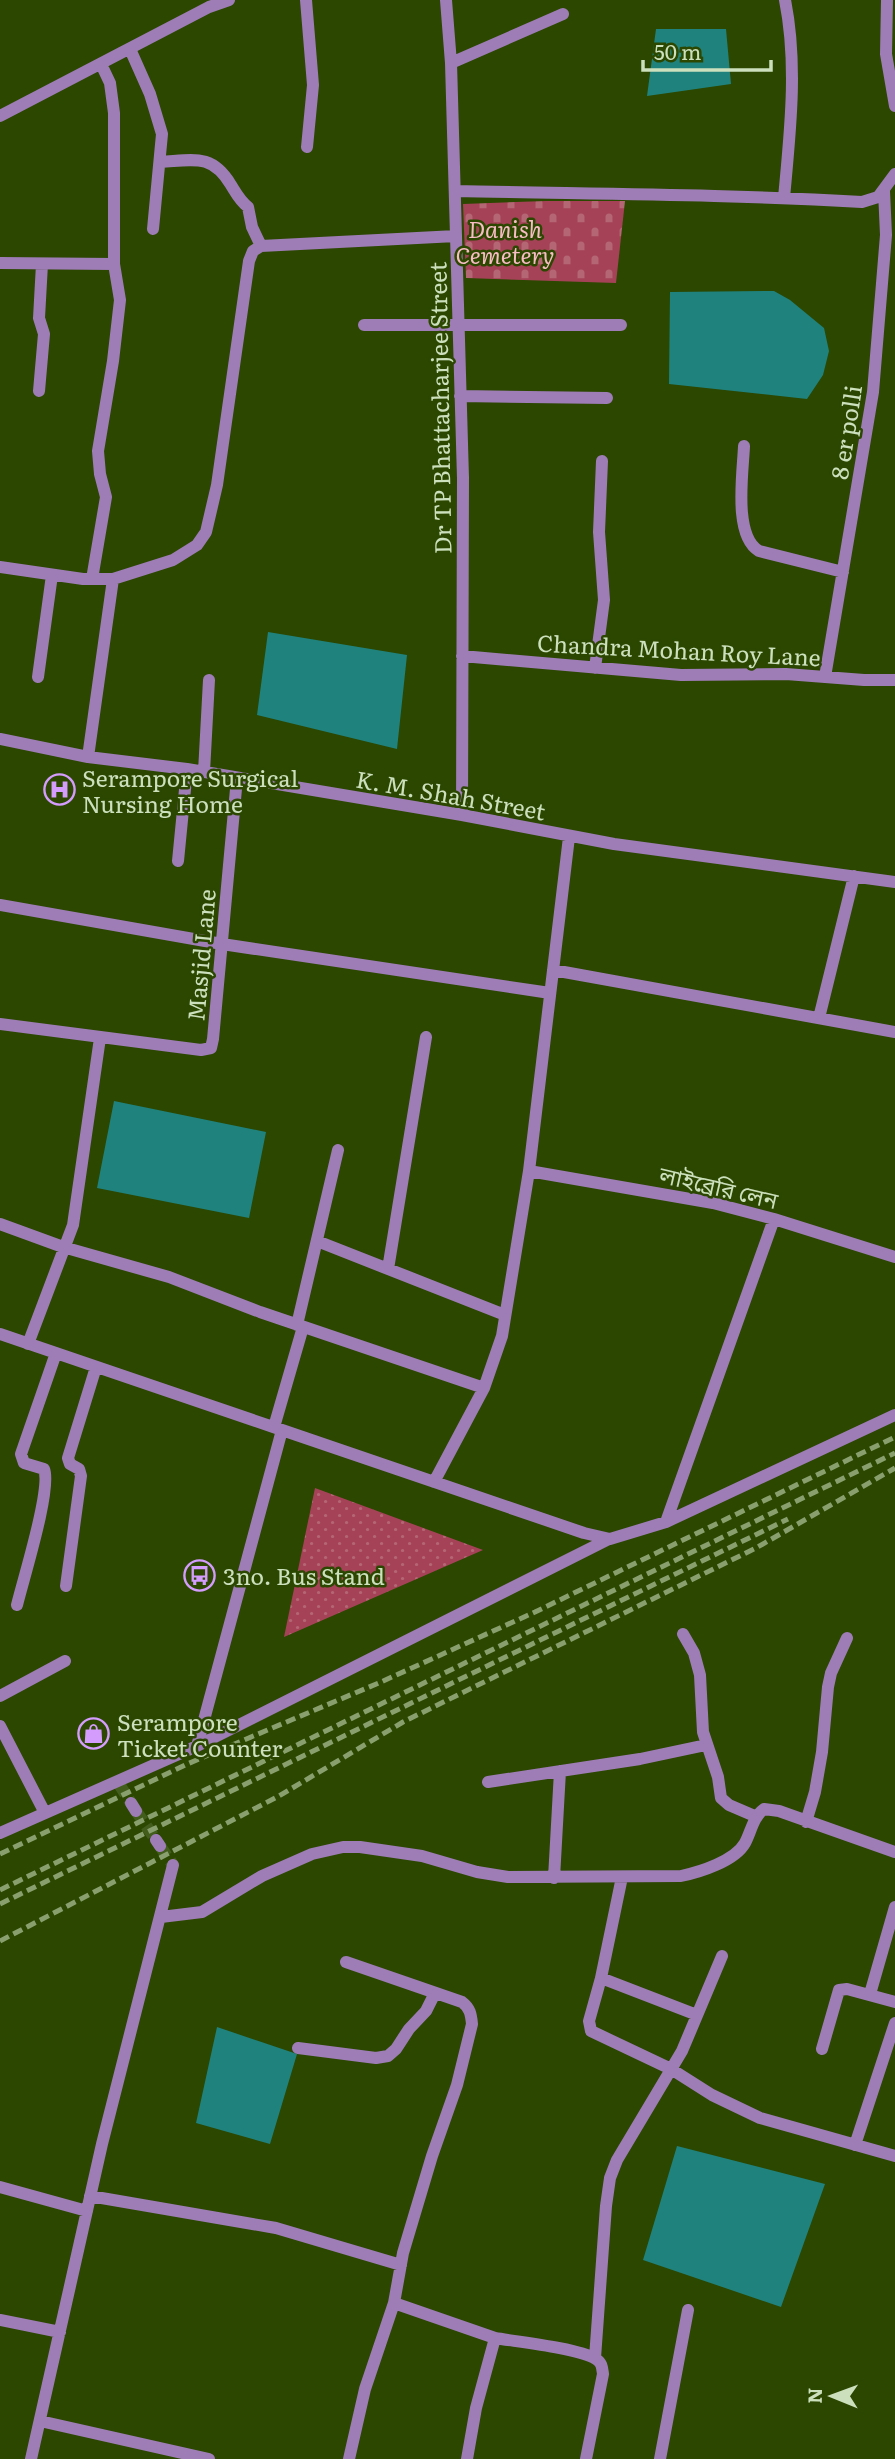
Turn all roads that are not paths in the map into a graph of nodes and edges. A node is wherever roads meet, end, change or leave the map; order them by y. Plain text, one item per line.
1 (229, 0) edge
2 (306, 0) edge
3 (446, 0) edge
4 (785, 0) edge
5 (887, 0) edge
6 (563, 14) dead end
7 (130, 49) junction
8 (451, 62) junction
9 (101, 64) junction
10 (895, 106) edge
11 (0, 116) edge
12 (307, 147) dead end
13 (160, 162) junction
14 (895, 174) edge
15 (455, 191) junction
16 (884, 191) junction
17 (784, 198) junction
18 (153, 229) dead end
19 (456, 236) junction
20 (261, 246) junction
21 (0, 263) edge
22 (42, 264) junction
23 (114, 264) junction
24 (458, 324) junction
25 (364, 325) dead end
26 (621, 325) dead end
27 (39, 391) dead end
28 (460, 396) junction
29 (607, 398) dead end
30 (744, 446) dead end
31 (602, 461) dead end
32 (0, 567) edge
33 (843, 572) junction
34 (52, 575) junction
35 (92, 579) junction
36 (113, 579) junction
37 (462, 656) junction
38 (595, 668) junction
39 (38, 677) dead end
40 (825, 677) junction
41 (209, 680) dead end
42 (895, 680) edge
43 (0, 739) edge
44 (88, 757) junction
45 (187, 769) junction
46 (204, 772) junction
47 (237, 778) junction
48 (462, 815) junction
49 (569, 837) junction
50 (178, 860) dead end
51 (854, 876) junction
52 (895, 882) edge
53 (0, 905) edge
54 (222, 944) junction
55 (553, 970) junction
56 (550, 993) junction
57 (819, 1017) junction
58 (0, 1024) edge
59 (895, 1031) edge
60 (425, 1037) dead end
61 (100, 1038) junction
62 (338, 1150) dead end
63 (530, 1171) junction
64 (774, 1219) junction
65 (0, 1224) edge
66 (317, 1241) junction
67 (63, 1247) junction
68 (895, 1257) edge
69 (388, 1269) junction
70 (505, 1315) junction
71 (300, 1326) junction
72 (0, 1334) edge
73 (28, 1344) junction
74 (56, 1353) junction
75 (96, 1367) junction
76 (484, 1388) junction
77 (895, 1415) edge
78 (278, 1429) junction
79 (434, 1482) junction
80 (666, 1522) junction
81 (610, 1539) junction
82 (66, 1586) dead end
83 (17, 1605) dead end
84 (683, 1634) dead end
85 (847, 1638) dead end
86 (65, 1661) dead end
87 (0, 1696) edge
88 (0, 1726) edge
89 (706, 1745) junction
90 (197, 1746) junction
91 (560, 1771) junction
92 (488, 1782) dead end
93 (45, 1813) junction
94 (757, 1817) junction
95 (806, 1822) junction
96 (0, 1833) edge
97 (895, 1852) edge
98 (174, 1866) dead end
99 (622, 1877) junction
100 (554, 1878) junction
101 (895, 1907) edge
102 (161, 1917) junction
103 (722, 1956) dead end
104 (346, 1962) dead end
105 (601, 1978) junction
106 (435, 1993) junction
107 (870, 1994) junction
108 (895, 2002) edge
109 (696, 2015) junction
110 (895, 2023) edge
111 (298, 2048) dead end
112 (822, 2049) dead end
113 (671, 2069) junction
114 (855, 2145) junction
115 (895, 2156) edge
116 (0, 2187) edge
117 (90, 2196) junction
118 (87, 2211) junction
119 (401, 2265) junction
120 (394, 2303) junction
121 (688, 2310) dead end
122 (0, 2320) edge
123 (60, 2332) junction
124 (495, 2338) junction
125 (595, 2358) junction
126 (40, 2421) junction
127 (31, 2459) edge
128 (209, 2459) edge
129 (349, 2459) edge
130 (467, 2459) edge
131 (586, 2459) edge
132 (660, 2459) edge

1 - 7 street
2 - 12 street
3 - 8 street, Dr TP Bhattacharjee Street
4 - 17 street
5 - 10 street
6 - 8 street
7 - 9 street
7 - 13 street
8 - 15 street, Dr TP Bhattacharjee Street
9 - 11 street
9 - 23 street
13 - 18 street
13 - 20 street
14 - 16 street
15 - 17 street
15 - 19 street, Dr TP Bhattacharjee Street
16 - 17 street
16 - 33 street, 8 er polli
19 - 20 street
19 - 24 street, Dr TP Bhattacharjee Street
20 - 36 street
21 - 22 street
22 - 23 street
22 - 27 street
23 - 35 street
24 - 25 street
24 - 26 street
24 - 28 street, Dr TP Bhattacharjee Street
28 - 29 street
28 - 37 street, Dr TP Bhattacharjee Street
30 - 33 street
31 - 38 street
32 - 34 street
33 - 40 street, 8 er polli
34 - 35 street
34 - 39 street
35 - 36 street
36 - 44 street
37 - 38 street, Chandra Mohan Roy Lane
37 - 48 street, Dr TP Bhattacharjee Street
38 - 40 street, Chandra Mohan Roy Lane
40 - 42 street, Chandra Mohan Roy Lane
41 - 46 street
43 - 44 street, K. M. Shah Street
44 - 45 street, K. M. Shah Street
45 - 46 street, K. M. Shah Street
45 - 50 street
46 - 47 street, K. M. Shah Street
47 - 48 street, K. M. Shah Street
47 - 54 street, Masjid Lane
48 - 49 street, K. M. Shah Street
49 - 51 street, K. M. Shah Street
49 - 55 street
51 - 52 street, K. M. Shah Street
51 - 57 street
53 - 54 street
54 - 56 street
54 - 61 street, Masjid Lane
55 - 56 street
55 - 57 street
56 - 63 street
57 - 59 street
58 - 61 street, Masjid Lane
60 - 69 street
61 - 67 street
62 - 66 street
63 - 64 street, লাইব্রেরি লেন
63 - 70 street
64 - 68 street, লাইব্রেরি লেন
64 - 80 street
65 - 67 street
66 - 69 street
66 - 71 street
67 - 71 street
67 - 73 street
69 - 70 street
70 - 76 street
71 - 76 street
71 - 78 street
72 - 73 street
73 - 74 street
74 - 75 street
74 - 83 street
75 - 78 street
75 - 82 street
76 - 79 street
77 - 80 street
78 - 79 street
78 - 90 street
79 - 81 street
80 - 81 street
81 - 90 street
84 - 89 street
85 - 95 street
86 - 87 street
88 - 93 street
89 - 91 street
89 - 94 street
90 - 93 street
91 - 92 street
91 - 100 street
93 - 96 street
94 - 95 street
94 - 99 street
95 - 97 street
98 - 102 street
99 - 100 street
99 - 105 street
100 - 102 street
101 - 107 street
102 - 117 street
103 - 109 street
104 - 106 street
105 - 109 street
105 - 113 street
106 - 111 street
106 - 119 street
107 - 108 street
107 - 112 street
109 - 113 street
110 - 114 street
113 - 114 street
113 - 125 street
114 - 115 street
116 - 118 street
117 - 118 street
117 - 119 street
118 - 123 street
119 - 120 street
120 - 124 street
120 - 129 street
121 - 132 street
122 - 123 street
123 - 126 street
124 - 125 street
124 - 130 street
125 - 131 street
126 - 127 street
126 - 128 street

